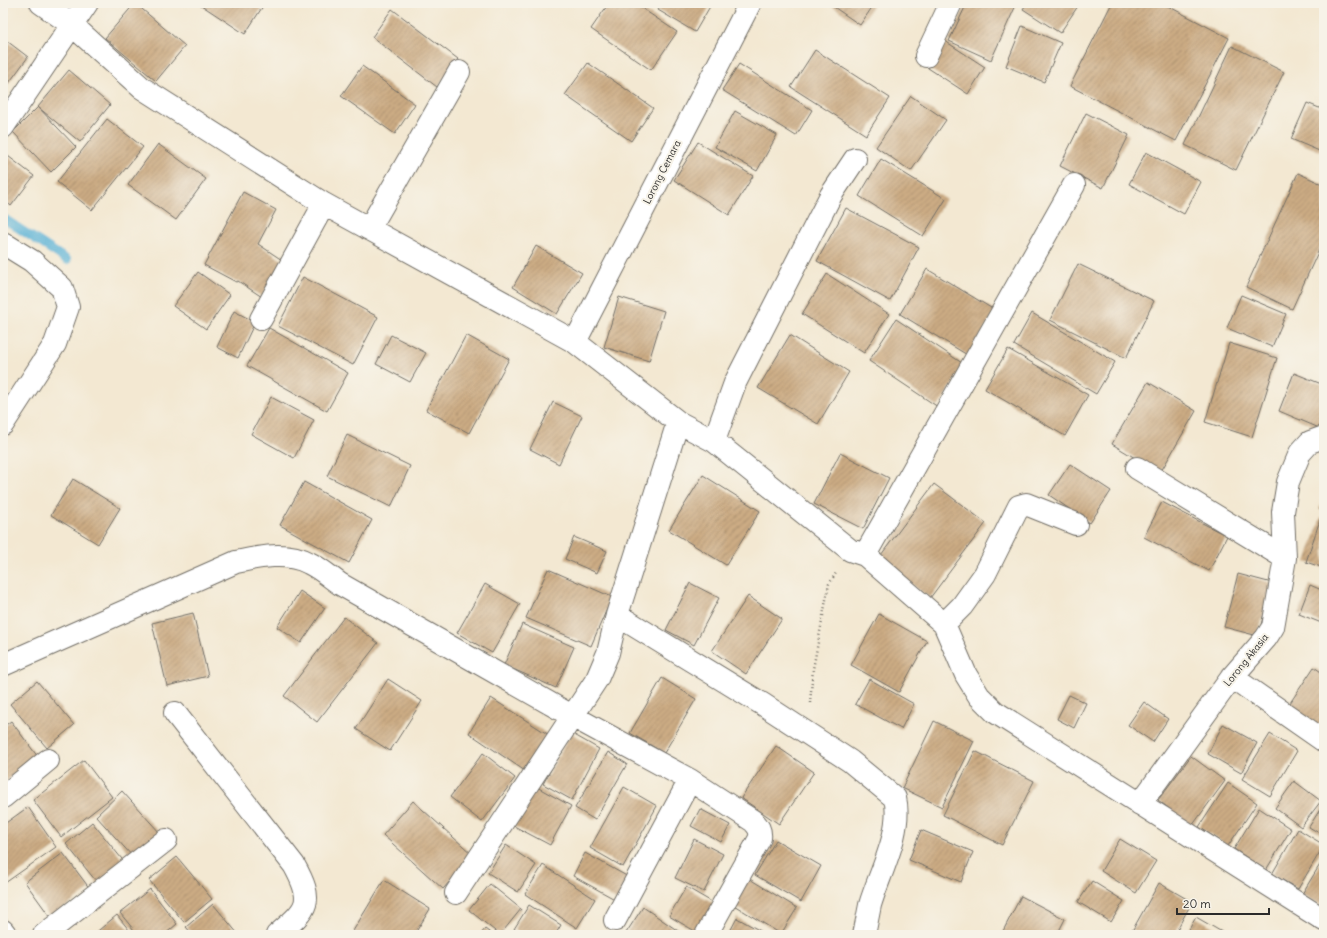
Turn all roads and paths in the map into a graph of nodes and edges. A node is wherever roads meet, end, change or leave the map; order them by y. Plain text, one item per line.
1 (41, 3) edge
2 (87, 3) edge
3 (750, 3) edge
4 (951, 3) edge
5 (72, 25) junction
6 (926, 56) dead end
7 (459, 72) dead end
8 (3, 127) edge
9 (856, 159) dead end
10 (1074, 185) dead end
11 (324, 204) junction
12 (369, 229) junction
13 (3, 243) edge
14 (261, 319) dead end
15 (575, 342) junction
16 (678, 422) junction
17 (3, 424) edge
18 (1324, 437) edge
19 (714, 441) junction
20 (1137, 468) dead end
21 (1076, 524) dead end
22 (858, 552) junction
23 (1286, 558) junction
24 (617, 614) junction
25 (944, 624) junction
26 (3, 665) edge
27 (1232, 677) junction
28 (175, 712) dead end
29 (572, 716) junction
30 (807, 733) junction
31 (1324, 741) edge
32 (48, 760) dead end
33 (690, 780) junction
34 (3, 797) edge
35 (1140, 804) junction
36 (166, 840) dead end
37 (456, 893) dead end
38 (616, 920) dead end
39 (1324, 920) edge
40 (3, 931) edge
41 (6, 935) edge
42 (44, 935) edge
43 (277, 935) edge
44 (706, 935) edge
45 (864, 935) edge

1 - 5 street
2 - 5 street
3 - 15 street, Lorong Cemara
4 - 6 street
5 - 8 street
5 - 11 street
7 - 12 street
9 - 19 street
10 - 22 street
11 - 12 street
11 - 14 street
12 - 15 street
13 - 17 street
15 - 16 street
16 - 19 street
16 - 24 street
18 - 23 street, Lorong Akasia
19 - 22 street
20 - 23 street
21 - 25 street
22 - 25 street
22 - 30 path
23 - 27 street, Lorong Akasia
24 - 29 street
24 - 30 street
25 - 35 street
26 - 29 street
27 - 31 street
27 - 35 street, Lorong Akasia
28 - 43 street
29 - 33 street
29 - 37 street
30 - 45 street
32 - 34 street
33 - 38 street
33 - 44 street
35 - 39 street
36 - 42 street
40 - 41 street

